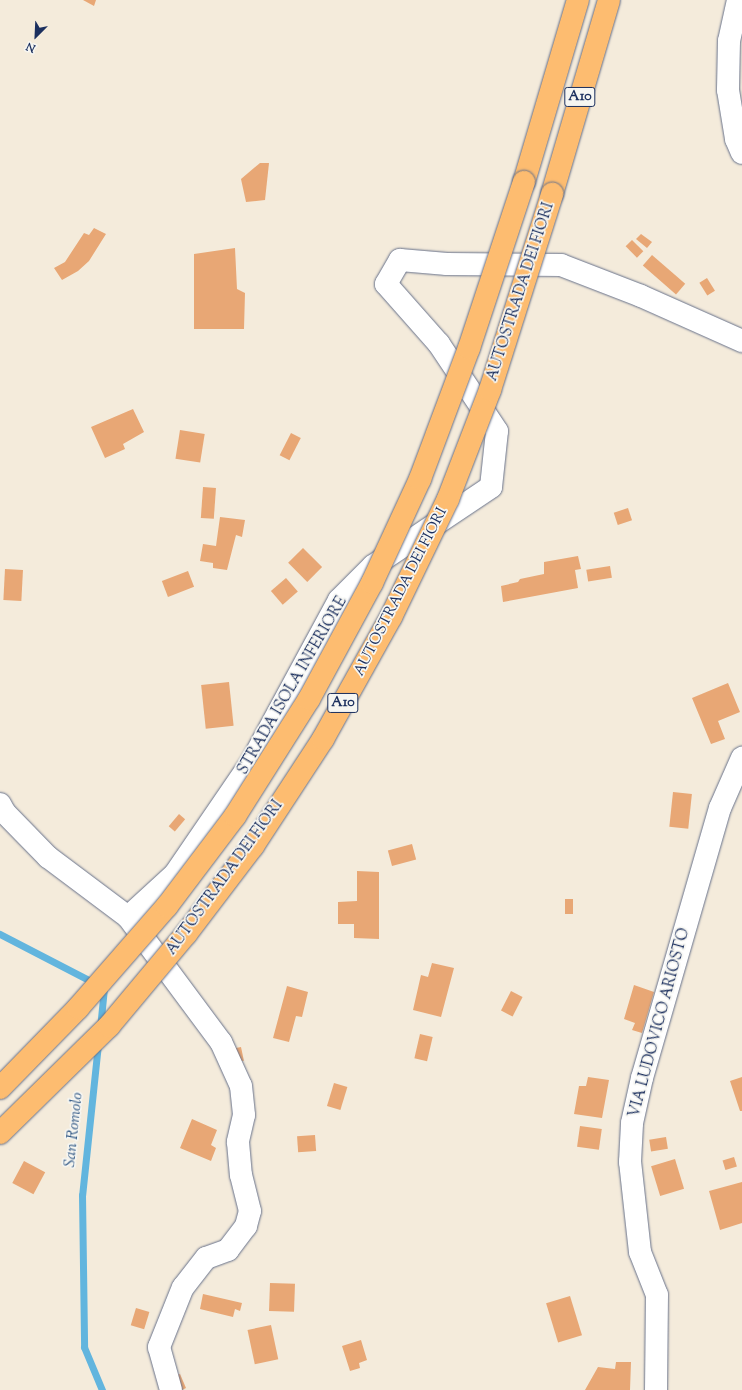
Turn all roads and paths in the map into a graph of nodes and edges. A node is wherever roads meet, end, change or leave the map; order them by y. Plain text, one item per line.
1 (578, 0) edge
2 (609, 0) edge
3 (738, 0) edge
4 (742, 153) edge
5 (742, 341) edge
6 (742, 758) edge
7 (0, 804) edge
8 (128, 917) junction
9 (0, 1088) edge
10 (0, 1133) edge
11 (171, 1390) edge
12 (656, 1390) edge

1 - 9 highway, AUTOSTRADA DEI FIORI / A10, bridge
2 - 10 highway, AUTOSTRADA DEI FIORI / A10, bridge
3 - 4 street
5 - 8 street, STRADA ISOLA INFERIORE
6 - 12 street, VIA LUDOVICO ARIOSTO
7 - 8 street
8 - 11 street

